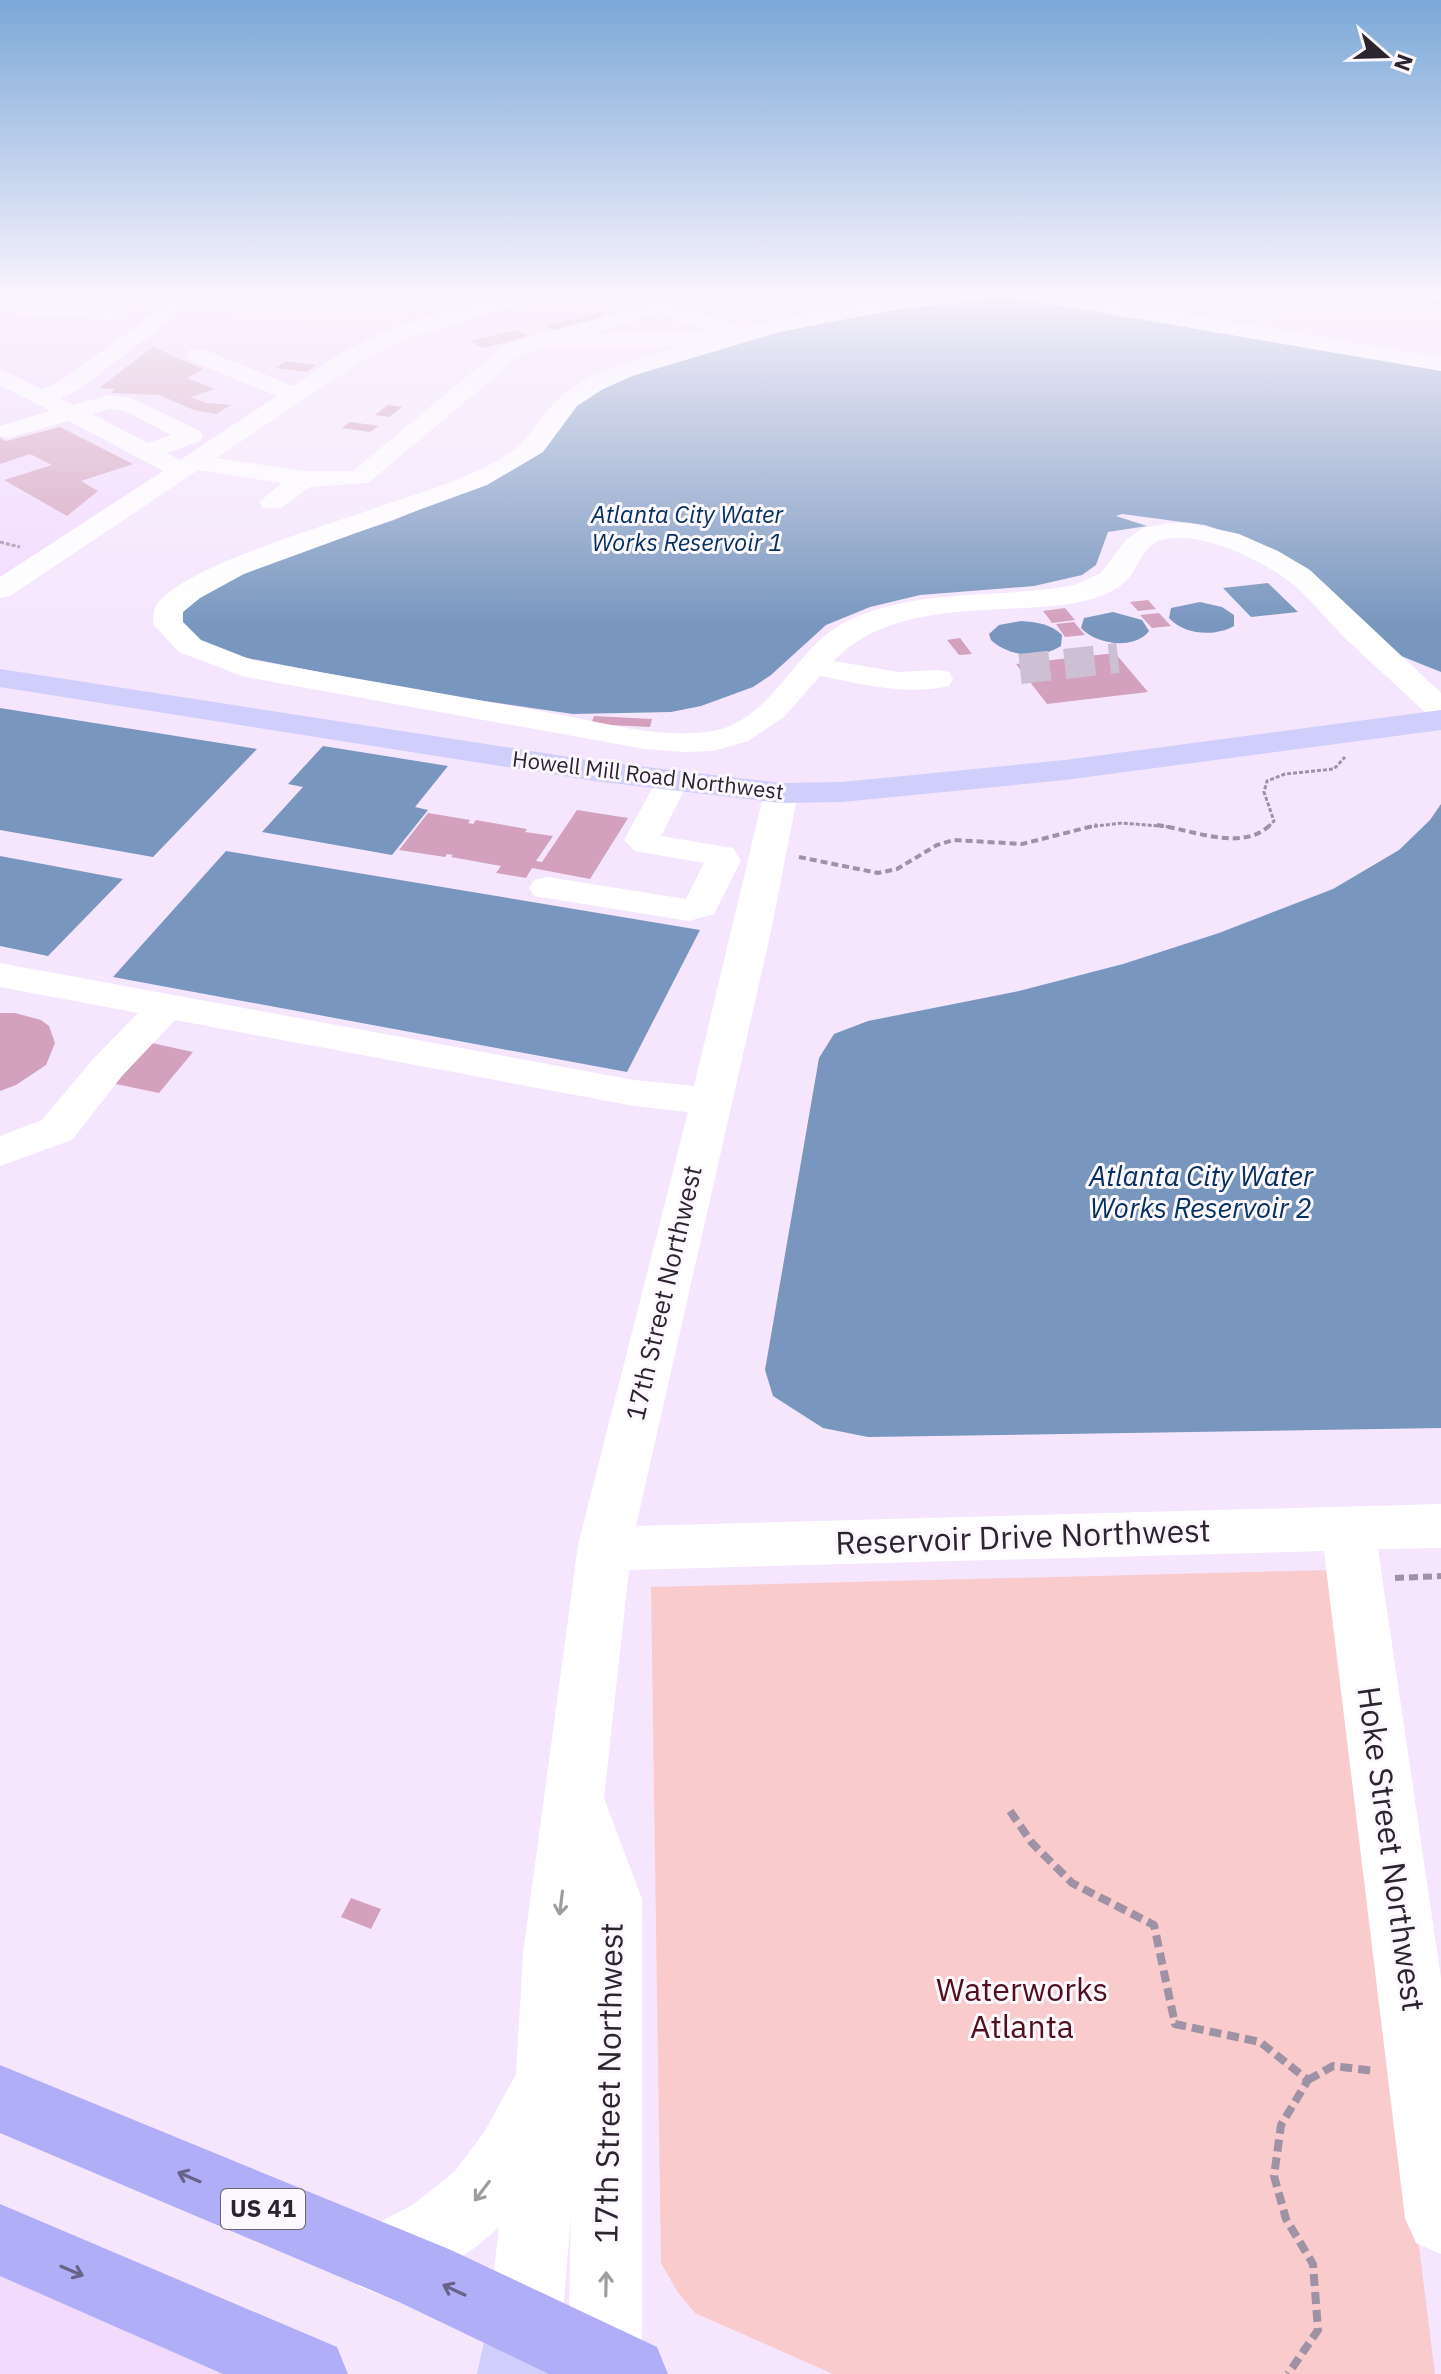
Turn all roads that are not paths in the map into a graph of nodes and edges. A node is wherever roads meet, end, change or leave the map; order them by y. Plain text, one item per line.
1 (57, 405) edge
2 (98, 405) edge
3 (129, 405) edge
4 (279, 405) edge
5 (447, 405) edge
6 (566, 405) edge
7 (70, 412) junction
8 (145, 412) junction
9 (169, 424) junction
10 (96, 426) junction
11 (8, 431) dead end
12 (122, 439) junction
13 (147, 452) junction
14 (186, 466) junction
15 (359, 478) junction
16 (304, 479) junction
17 (422, 501) junction
18 (272, 502) dead end
19 (0, 561) edge
20 (32, 568) junction
21 (1145, 580) dead end
22 (1094, 588) junction
23 (0, 590) edge
24 (152, 590) dead end
25 (186, 595) junction
26 (878, 654) dead end
27 (823, 668) junction
28 (0, 678) edge
29 (938, 679) dead end
30 (1438, 703) edge
31 (672, 781) junction
32 (781, 793) junction
33 (547, 888) dead end
34 (0, 975) edge
35 (166, 1006) junction
36 (709, 1101) junction
37 (0, 1152) edge
38 (1441, 1526) edge
39 (1348, 1528) junction
40 (605, 1545) junction
41 (574, 1798) junction
42 (550, 2076) junction
43 (1429, 2084) edge
44 (0, 2099) edge
45 (1441, 2218) edge
46 (0, 2240) edge
47 (384, 2260) junction
48 (520, 2348) edge
49 (613, 2370) edge
50 (310, 2374) edge

1 - 7 street
2 - 7 street
3 - 8 street
4 - 14 street
5 - 15 street
6 - 17 street
7 - 10 street
7 - 11 street
8 - 9 street
8 - 10 street
9 - 12 street
9 - 13 street
10 - 12 street
12 - 13 street
13 - 14 street
14 - 16 street
14 - 20 street
15 - 16 street
15 - 17 street
16 - 18 street
17 - 25 street
19 - 20 street
20 - 23 street
21 - 22 street
22 - 27 street
22 - 30 street
24 - 25 street
25 - 27 street
26 - 27 street
27 - 29 street
28 - 31 main road, Howell Mill Road Northwest
30 - 32 main road, Howell Mill Road Northwest
31 - 32 main road, Howell Mill Road Northwest
31 - 33 street
32 - 36 street, 17th Street Northwest
34 - 35 street
35 - 36 street
35 - 37 street
36 - 40 street, 17th Street Northwest
38 - 39 street, Reservoir Drive Northwest
39 - 40 street, Reservoir Drive Northwest
39 - 43 street, Hoke Street Northwest
40 - 41 street, 17th Street Northwest
41 -> 42 street, 17th Street Northwest
49 -> 41 street, 17th Street Northwest
42 -> 47 street
42 - 48 street, 17th Street Northwest
43 - 45 street, Hoke Street Northwest
47 -> 44 highway, US 41
46 -> 50 highway
48 -> 47 highway, US 41
48 - 49 highway, US 41

